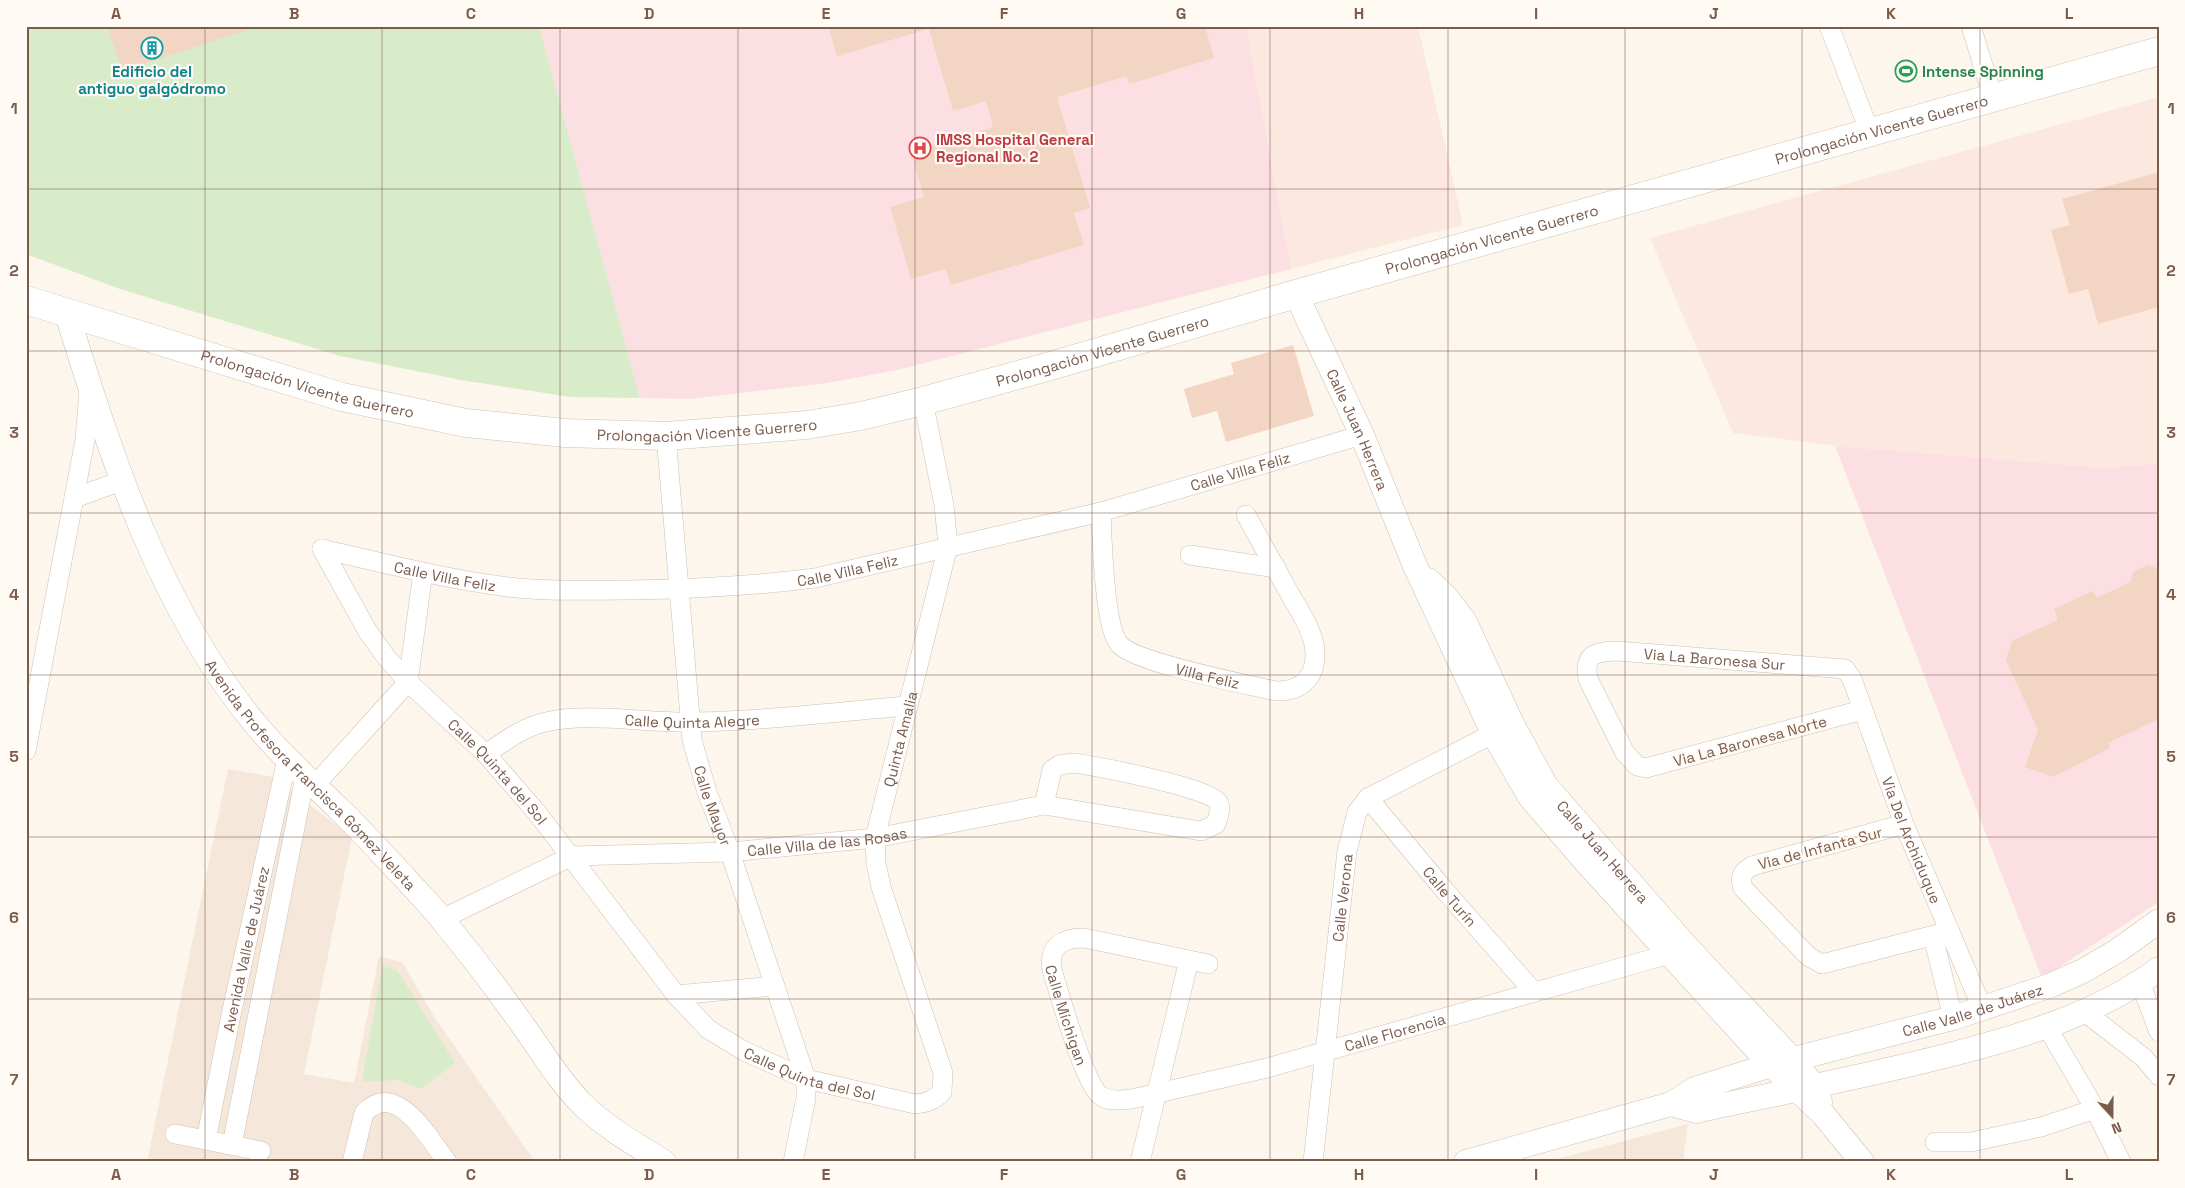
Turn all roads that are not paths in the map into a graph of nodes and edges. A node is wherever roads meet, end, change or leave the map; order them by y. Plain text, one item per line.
1 (1829, 26) edge
2 (1971, 26) edge
3 (2159, 51) edge
4 (1993, 98) junction
5 (1870, 133) junction
6 (1296, 294) junction
7 (27, 302) edge
8 (67, 314) junction
9 (90, 386) junction
10 (923, 401) junction
11 (1362, 435) junction
12 (666, 436) junction
13 (124, 480) junction
14 (74, 498) junction
15 (1101, 512) junction
16 (1246, 515) dead end
17 (948, 546) junction
18 (322, 549) joint
19 (1190, 555) dead end
20 (1276, 568) junction
21 (423, 572) junction
22 (678, 589) junction
23 (1845, 669) joint
24 (408, 682) junction
25 (907, 706) junction
26 (1862, 710) junction
27 (690, 722) junction
28 (1503, 730) junction
29 (26, 751) edge
30 (486, 754) junction
31 (287, 759) junction
32 (1638, 766) joint
33 (310, 781) junction
34 (1368, 798) junction
35 (1044, 805) junction
36 (1904, 824) junction
37 (875, 838) junction
38 (730, 852) junction
39 (572, 856) junction
40 (442, 919) junction
41 (2159, 921) edge
42 (1941, 934) junction
43 (1678, 949) junction
44 (1189, 960) junction
45 (1208, 964) dead end
46 (2149, 976) edge
47 (775, 986) junction
48 (1534, 992) junction
49 (676, 995) junction
50 (1983, 1010) junction
51 (2085, 1012) junction
52 (1953, 1018) junction
53 (2047, 1027) junction
54 (2159, 1032) edge
55 (1846, 1046) junction
56 (1326, 1051) junction
57 (1782, 1062) junction
58 (943, 1073) joint
59 (2159, 1076) edge
60 (1854, 1078) junction
61 (806, 1079) junction
62 (1806, 1088) junction
63 (1157, 1093) junction
64 (1100, 1096) joint
65 (1671, 1104) junction
66 (2095, 1110) junction
67 (175, 1134) dead end
68 (206, 1140) junction
69 (1936, 1142) dead end
70 (232, 1145) junction
71 (261, 1151) dead end
72 (1491, 1159) edge
73 (1859, 1160) edge
74 (352, 1162) edge
75 (447, 1162) edge
76 (664, 1162) edge
77 (793, 1162) edge
78 (1140, 1162) edge
79 (1313, 1162) edge
80 (1466, 1162) edge
81 (2121, 1162) edge

1 - 5 street
2 - 4 street
3 - 4 main road, Prolongación Vicente Guerrero
4 - 5 main road, Prolongación Vicente Guerrero
5 - 6 main road, Prolongación Vicente Guerrero
6 - 10 main road, Prolongación Vicente Guerrero
6 - 11 street, Calle Juan Herrera
7 - 8 main road, Prolongación Vicente Guerrero
8 - 9 street, Avenida Profesora Francisca Gómez Veleta
8 - 12 main road, Prolongación Vicente Guerrero
9 - 13 street, Avenida Profesora Francisca Gómez Veleta
9 - 14 street
10 - 12 main road, Prolongación Vicente Guerrero
10 - 17 street, Quinta Amalia
11 - 15 street, Calle Villa Feliz
11 - 28 street, Calle Juan Herrera
12 - 22 street, Calle Mayor
13 - 14 street
13 - 31 street, Avenida Profesora Francisca Gómez Veleta
14 - 29 street
15 - 17 street, Calle Villa Feliz
15 - 20 street, Villa Feliz
16 - 20 street, Villa Feliz
17 - 22 street, Calle Villa Feliz
17 - 25 street, Quinta Amalia
18 - 21 street, Calle Villa Feliz
18 - 24 street, Calle Quinta del Sol
19 - 20 street
21 - 22 street, Calle Villa Feliz
21 - 24 street
22 - 27 street, Calle Mayor
23 - 26 street, Via Del Archiduque
23 - 32 street, Via La Baronesa Sur
24 - 30 street, Calle Quinta del Sol
24 - 33 street
25 - 27 street, Calle Quinta Alegre
25 - 37 street, Quinta Amalia
26 - 32 street, Via La Baronesa Norte
26 - 36 street, Via Del Archiduque
27 - 30 street, Calle Quinta Alegre
27 - 38 street, Calle Mayor
28 - 34 street
28 - 43 street, Calle Juan Herrera
30 - 39 street, Calle Quinta del Sol
31 - 33 street, Avenida Profesora Francisca Gómez Veleta
31 - 68 street, Avenida Valle de Juárez
33 - 40 street, Avenida Profesora Francisca Gómez Veleta
33 - 70 street, Avenida Valle de Juárez
34 - 48 street, Calle Turín
34 - 56 street, Calle Verona
35 - 35 street, Calle Villa de las Rosas
35 - 37 street, Calle Villa de las Rosas
36 - 42 street, Via Del Archiduque
36 - 42 street, Via de Infanta Sur
37 - 38 street, Calle Villa de las Rosas
37 - 58 street, Quinta Amalia
38 - 39 street, Calle Villa de las Rosas
38 - 47 street, Calle Mayor
39 - 40 street, Calle Villa de las Rosas
39 - 49 street, Calle Quinta del Sol
40 - 76 street, Avenida Profesora Francisca Gómez Veleta
41 - 50 street, Calle Valle de Juárez
42 - 50 street, Via Del Archiduque
42 - 52 street, Via Del Archiduque
43 - 48 street, Calle Florencia
43 - 57 street, Calle Juan Herrera
44 - 45 street, Calle Míchigan
44 - 63 street
44 - 64 street, Calle Míchigan
46 - 51 street
46 - 54 street
47 - 49 street
47 - 61 street, Calle Mayor
48 - 56 street, Calle Florencia
49 - 61 street, Calle Quinta del Sol
50 - 52 street, Calle Valle de Juárez
51 - 53 street
51 - 59 street
52 - 55 street, Calle Valle de Juárez
53 - 60 street
53 - 66 street
55 - 57 street, Calle Valle de Juárez
55 - 60 street
56 - 63 street, Calle Florencia
56 - 79 street, Calle Verona
57 - 62 street, Calle Juan Herrera
57 - 65 street
58 - 61 street, Calle Quinta del Sol
60 - 62 street
61 - 77 street, Calle Mayor
62 - 65 street
62 - 73 street, Calle Juan Herrera
63 - 64 street, Calle Florencia
63 - 78 street
65 - 72 street
66 - 69 street
66 - 81 street
67 - 68 street
68 - 70 street
70 - 71 street
72 - 80 street
74 - 75 street

